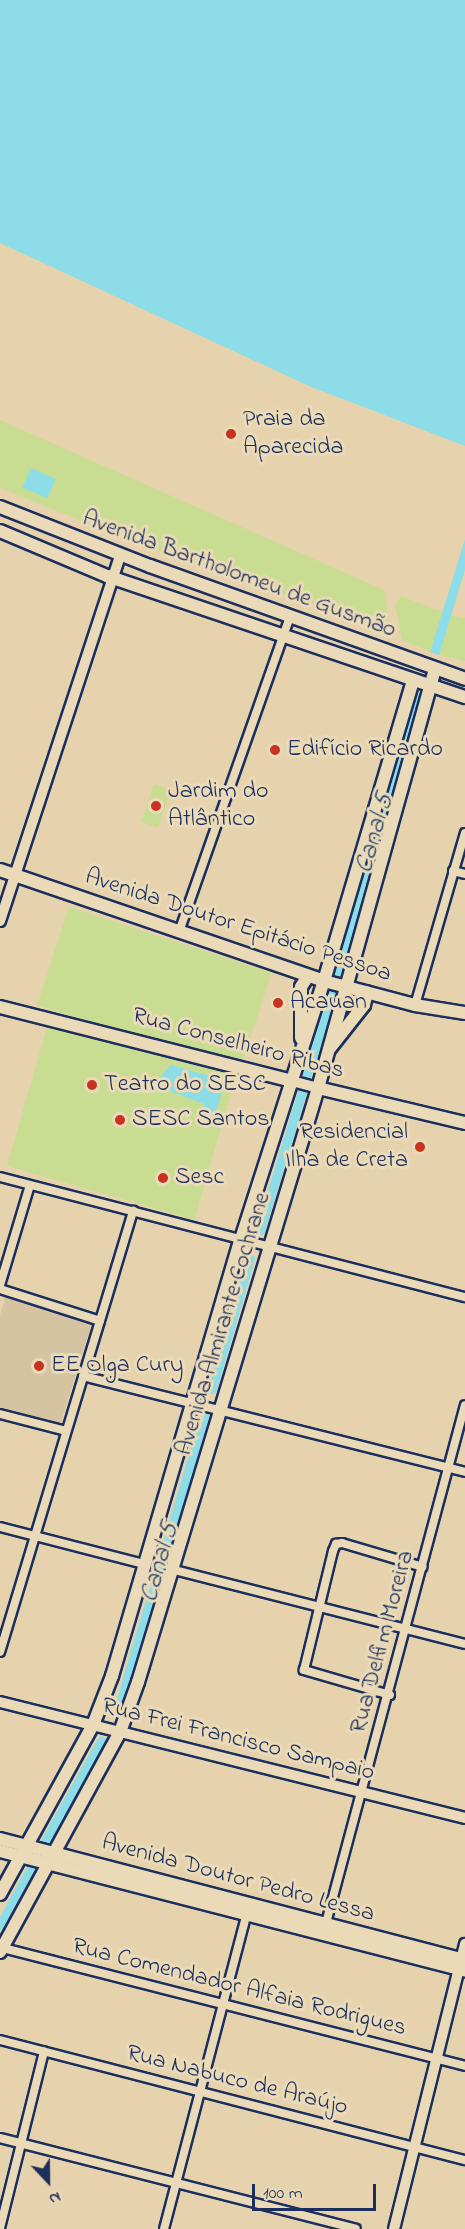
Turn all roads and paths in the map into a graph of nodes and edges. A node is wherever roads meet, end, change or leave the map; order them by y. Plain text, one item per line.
1 (0, 507) edge
2 (0, 531) edge
3 (120, 555) junction
4 (112, 577) junction
5 (290, 617) junction
6 (282, 638) junction
7 (435, 669) junction
8 (413, 680) junction
9 (465, 680) edge
10 (429, 685) junction
11 (465, 697) edge
12 (465, 833) edge
13 (0, 870) edge
14 (453, 871) junction
15 (465, 874) edge
16 (16, 875) junction
17 (0, 921) edge
18 (180, 929) junction
19 (309, 976) junction
20 (334, 984) junction
21 (367, 992) junction
22 (415, 1005) junction
23 (0, 1007) edge
24 (465, 1013) edge
25 (302, 1048) junction
26 (326, 1053) junction
27 (293, 1081) junction
28 (316, 1087) junction
29 (465, 1123) edge
30 (0, 1178) edge
31 (30, 1185) junction
32 (133, 1211) junction
33 (242, 1240) junction
34 (265, 1246) junction
35 (0, 1287) edge
36 (465, 1297) edge
37 (100, 1321) junction
38 (83, 1376) junction
39 (196, 1404) junction
40 (465, 1406) edge
41 (217, 1409) junction
42 (0, 1414) edge
43 (66, 1431) junction
44 (448, 1467) junction
45 (465, 1472) edge
46 (0, 1527) edge
47 (36, 1536) junction
48 (144, 1564) junction
49 (423, 1567) junction
50 (171, 1569) junction
51 (319, 1604) junction
52 (408, 1630) junction
53 (465, 1644) edge
54 (0, 1652) edge
55 (390, 1695) junction
56 (0, 1704) edge
57 (95, 1726) junction
58 (119, 1732) junction
59 (363, 1793) junction
60 (465, 1818) edge
61 (0, 1839) edge
62 (0, 1851) edge
63 (23, 1851) junction
64 (51, 1858) junction
65 (0, 1894) edge
66 (247, 1913) junction
67 (326, 1923) junction
68 (465, 1944) edge
69 (1, 1950) edge
70 (462, 1964) edge
71 (223, 2004) junction
72 (0, 2040) edge
73 (44, 2051) junction
74 (438, 2059) junction
75 (465, 2066) edge
76 (200, 2091) junction
77 (0, 2138) edge
78 (21, 2144) junction
79 (415, 2147) junction
80 (465, 2160) edge
81 (176, 2183) junction
82 (0, 2228) edge
83 (164, 2229) edge
84 (356, 2229) edge
85 (394, 2229) edge

1 - 3 main road, Avenida Bartholomeu de Gusmão
2 - 4 main road, Avenida Bartholomeu de Gusmão
3 - 4 street
3 - 5 main road, Avenida Bartholomeu de Gusmão
4 - 6 main road, Avenida Bartholomeu de Gusmão
4 - 16 street
5 - 6 street
5 - 7 main road, Avenida Bartholomeu de Gusmão
6 - 8 main road, Avenida Bartholomeu de Gusmão
6 - 18 street
7 - 9 main road, Avenida Bartholomeu de Gusmão
7 - 10 main road, Avenida Almirante Cochrane
8 - 10 main road, Avenida Bartholomeu de Gusmão
8 - 20 main road, Avenida Almirante Cochrane
10 - 11 main road, Avenida Bartholomeu de Gusmão
10 - 20 main road, Avenida Almirante Cochrane
12 - 14 street
13 - 16 main road, Avenida Doutor Epitácio Pessoa
14 - 15 street
14 - 22 street
16 - 17 street
16 - 18 main road, Avenida Doutor Epitácio Pessoa
18 - 19 main road, Avenida Doutor Epitácio Pessoa
19 - 20 main road, Avenida Doutor Epitácio Pessoa
19 - 25 main road
20 - 21 main road, Avenida Doutor Epitácio Pessoa
20 - 25 main road, Avenida Almirante Cochrane
20 - 26 main road, Avenida Almirante Cochrane
21 - 22 main road, Avenida Doutor Epitácio Pessoa
21 - 26 main road
22 - 24 main road, Avenida Doutor Epitácio Pessoa
23 - 27 main road, Rua Conselheiro Ribas
25 - 27 main road, Avenida Almirante Cochrane
26 - 28 main road, Avenida Almirante Cochrane
27 - 28 street, Rua Conselheiro Ribas
27 - 33 main road, Avenida Almirante Cochrane
28 - 29 main road, Rua Conselheiro Ribas
28 - 34 main road, Avenida Almirante Cochrane
30 - 31 street
31 - 32 street
31 - 35 street
32 - 33 street
32 - 37 street
33 - 34 street
33 - 39 main road, Avenida Almirante Cochrane
34 - 36 street
34 - 41 main road, Avenida Almirante Cochrane
35 - 37 street
37 - 38 street
38 - 39 street
38 - 43 street
39 - 41 street
39 - 48 main road, Avenida Almirante Cochrane
40 - 44 street, Rua Delfim Moreira
41 - 44 street
41 - 50 main road, Avenida Almirante Cochrane
42 - 43 street
43 - 47 street
44 - 45 street
44 - 49 street, Rua Delfim Moreira
46 - 47 street
47 - 48 street
47 - 54 street
48 - 57 main road, Avenida Almirante Cochrane
49 - 51 street
49 - 52 street, Rua Delfim Moreira
50 - 51 street
50 - 58 main road, Avenida Almirante Cochrane
51 - 52 street
51 - 55 street
52 - 53 street
52 - 55 street, Rua Delfim Moreira
55 - 59 street, Rua Delfim Moreira
56 - 57 street, Rua Frei Francisco Sampaio
57 - 58 street, Rua Frei Francisco Sampaio
57 - 63 main road, Avenida Almirante Cochrane
58 - 59 street, Rua Frei Francisco Sampaio
58 - 64 main road, Avenida Almirante Cochrane
59 - 60 street, Rua Frei Francisco Sampaio
59 - 67 street, Rua Delfim Moreira
61 - 63 main road, Avenida Doutor Pedro Lessa
62 - 63 main road, Avenida Doutor Pedro Lessa
63 - 64 main road, Avenida Doutor Pedro Lessa
63 - 65 main road, Avenida Almirante Cochrane
64 - 66 main road, Avenida Doutor Pedro Lessa
64 - 67 main road, Avenida Doutor Pedro Lessa
64 - 69 main road, Avenida Almirante Cochrane
66 - 70 main road, Avenida Doutor Pedro Lessa
66 - 71 street
67 - 70 main road, Avenida Doutor Pedro Lessa
68 - 70 street
69 - 71 street, Rua Comendador Alfaia Rodrigues
70 - 74 street
71 - 74 street, Rua Comendador Alfaia Rodrigues
71 - 76 street
72 - 73 street, Rua Nabuco de Araújo
73 - 76 street, Rua Nabuco de Araújo
73 - 78 street
74 - 75 street, Rua Comendador Alfaia Rodrigues
74 - 79 street
76 - 79 street, Rua Nabuco de Araújo
76 - 81 street
77 - 78 street
78 - 81 street
78 - 82 street
79 - 80 street, Rua Nabuco de Araújo
79 - 85 street
81 - 83 street
81 - 84 street

